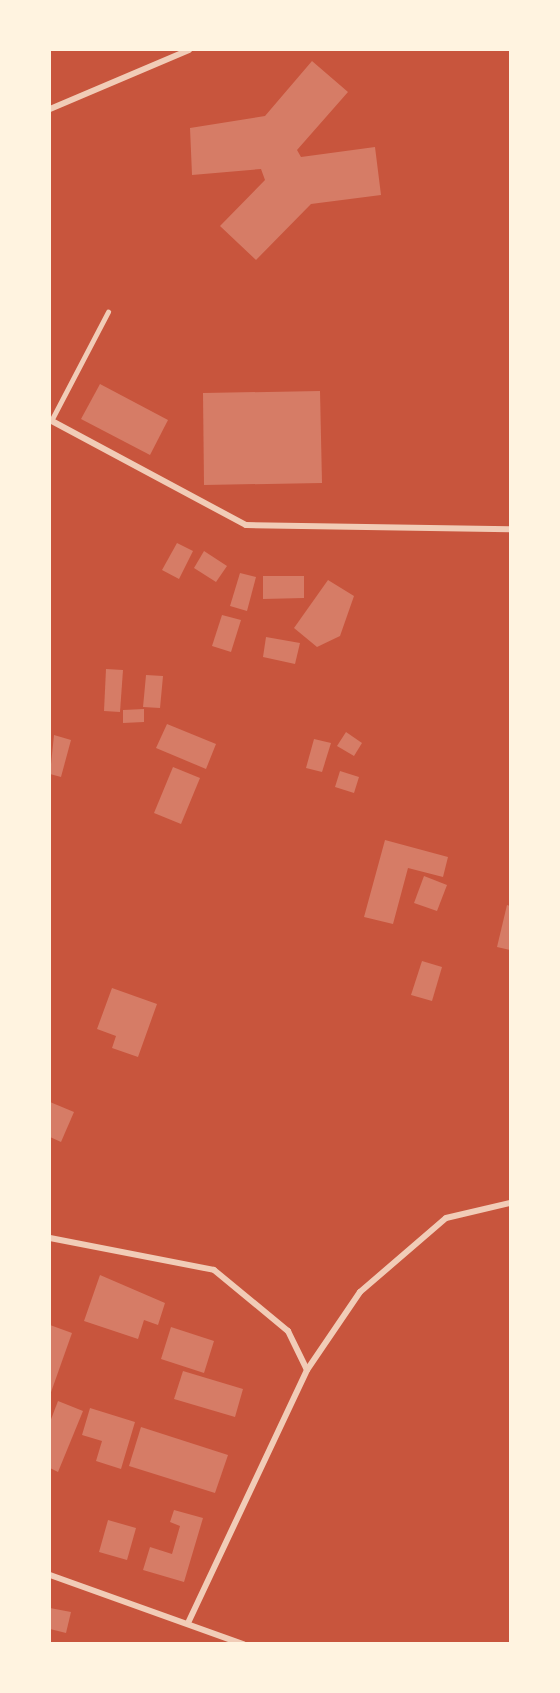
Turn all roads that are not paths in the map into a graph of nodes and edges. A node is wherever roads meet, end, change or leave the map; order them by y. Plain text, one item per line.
1 (189, 50) edge
2 (50, 109) edge
3 (108, 312) dead end
4 (50, 420) edge
5 (510, 529) edge
6 (510, 1203) edge
7 (50, 1238) edge
8 (307, 1370) junction
9 (50, 1575) edge
10 (188, 1623) junction
11 (243, 1644) edge

1 - 2 street
3 - 4 lane
4 - 5 street
6 - 8 street
7 - 8 street
8 - 10 street
9 - 10 street
10 - 11 street

